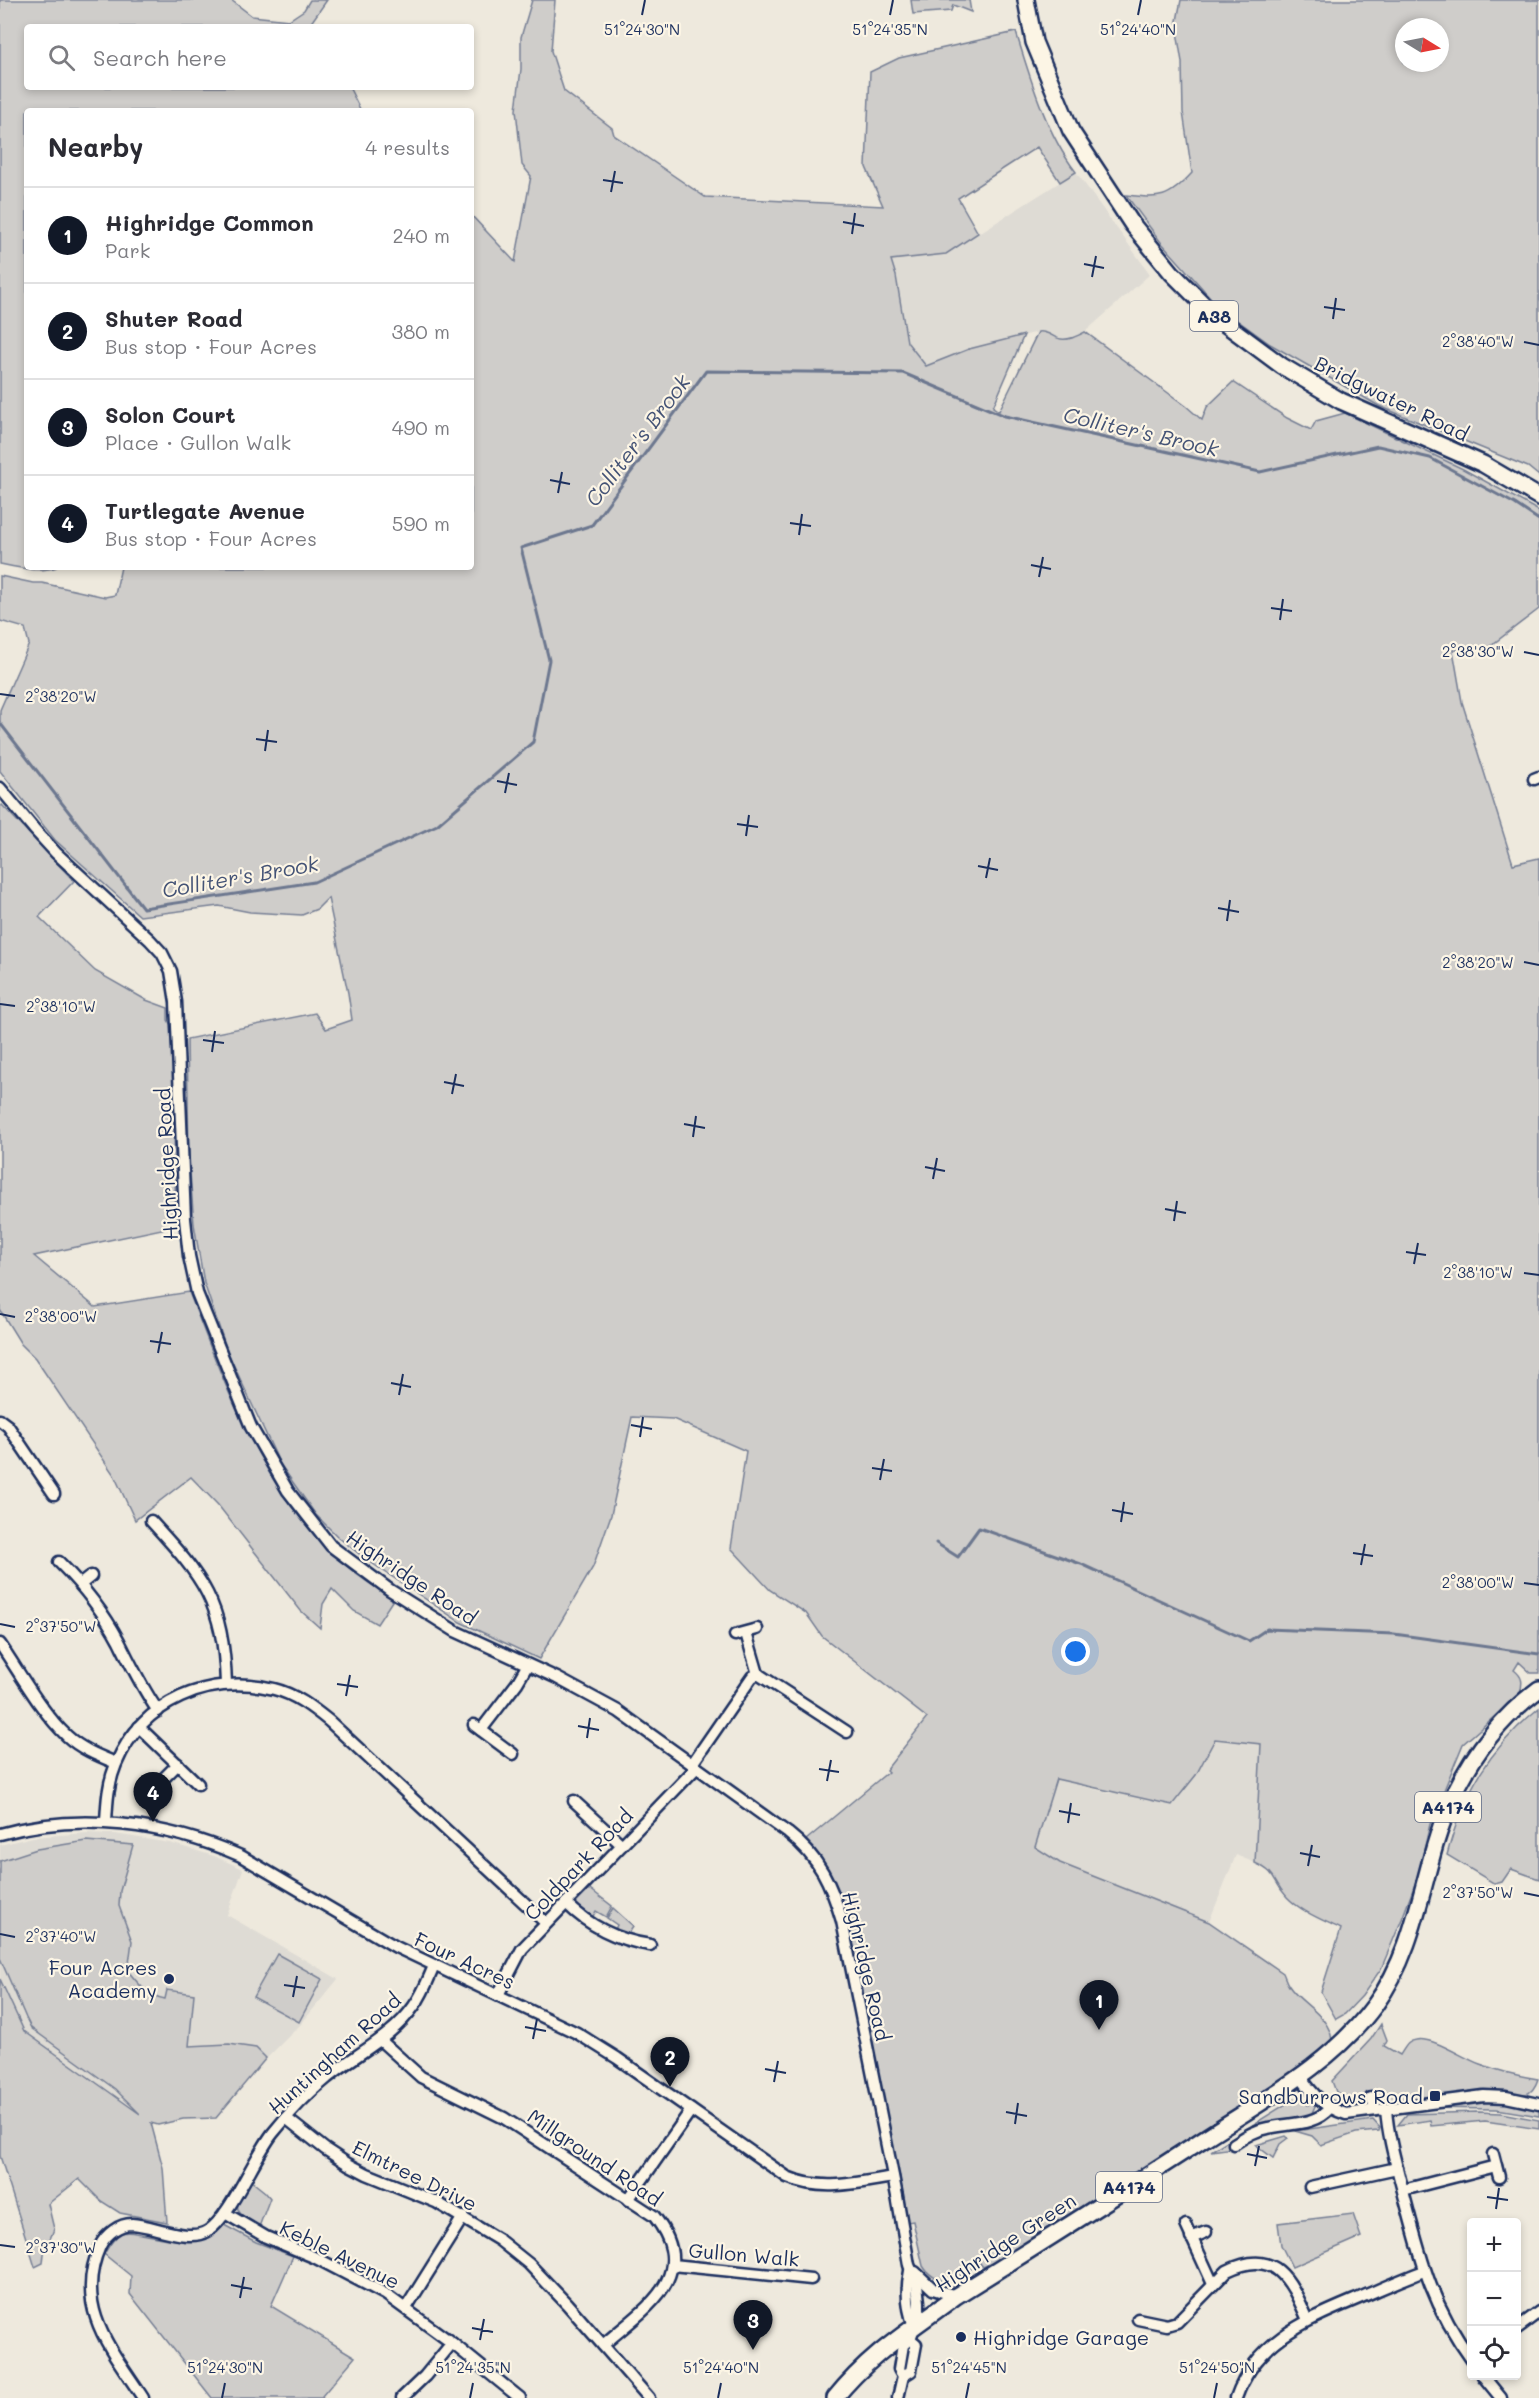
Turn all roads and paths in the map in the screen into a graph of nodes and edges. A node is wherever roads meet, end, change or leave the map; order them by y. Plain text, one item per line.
1 (1026, 0) edge
2 (1539, 497) edge
3 (0, 788) edge
4 (0, 1420) edge
5 (54, 1494) dead end
6 (151, 1521) dead end
7 (59, 1562) dead end
8 (91, 1576) dead end
9 (81, 1584) junction
10 (746, 1632) dead end
11 (0, 1644) edge
12 (527, 1666) junction
13 (758, 1674) junction
14 (226, 1683) junction
15 (1539, 1689) edge
16 (158, 1711) junction
17 (139, 1727) junction
18 (847, 1732) dead end
19 (513, 1754) dead end
20 (116, 1763) junction
21 (178, 1764) junction
22 (694, 1766) junction
23 (160, 1782) dead end
24 (198, 1784) dead end
25 (574, 1801) dead end
26 (106, 1822) junction
27 (0, 1834) edge
28 (622, 1845) junction
29 (566, 1903) junction
30 (546, 1923) junction
31 (650, 1945) dead end
32 (434, 1966) junction
33 (498, 1995) junction
34 (380, 2040) junction
35 (1300, 2076) junction
36 (1371, 2098) dead end
37 (1539, 2104) edge
38 (1329, 2109) junction
39 (691, 2110) junction
40 (1381, 2110) junction
41 (286, 2118) junction
42 (1234, 2144) dead end
43 (1493, 2154) dead end
44 (1397, 2168) junction
45 (893, 2177) junction
46 (1310, 2187) dead end
47 (1403, 2190) junction
48 (628, 2200) junction
49 (225, 2213) junction
50 (463, 2217) junction
51 (1186, 2225) dead end
52 (1206, 2232) dead end
53 (1191, 2238) junction
54 (673, 2265) junction
55 (909, 2268) junction
56 (1424, 2271) junction
57 (811, 2279) dead end
58 (1213, 2284) junction
59 (956, 2296) junction
60 (406, 2308) junction
61 (1539, 2312) edge
62 (1138, 2319) dead end
63 (1308, 2320) junction
64 (1520, 2326) edge
65 (912, 2332) junction
66 (452, 2343) junction
67 (603, 2345) junction
68 (1467, 2352) edge
69 (1486, 2380) edge
70 (143, 2398) edge
71 (402, 2398) edge
72 (520, 2398) edge
73 (649, 2398) edge
74 (835, 2398) edge
75 (898, 2398) edge
76 (1236, 2398) edge
77 (1501, 2398) edge

1 - 2 highway, Bridgwater Road / A38
3 - 12 street, Highridge Road
4 - 5 street
6 - 14 street
7 - 9 street
8 - 9 street
9 - 16 street
10 - 13 street
11 - 20 street
12 - 19 street
12 - 22 street, Highridge Road
13 - 18 street
13 - 22 street, Coldpark Road
14 - 16 street
14 - 30 street
15 - 35 highway, Highridge Green / A4174
16 - 17 street
17 - 20 street
17 - 21 street
20 - 26 street
21 - 23 street
21 - 24 street
22 - 28 street, Coldpark Road
22 - 45 street, Highridge Road
25 - 28 street
26 - 27 street, Four Acres
26 - 32 street, Four Acres
28 - 29 street, Coldpark Road
29 - 30 street, Coldpark Road
29 - 31 street
30 - 33 street, Coldpark Road
32 - 33 street, Four Acres
32 - 34 street, Huntingham Road
33 - 39 street, Four Acres
34 - 41 street, Huntingham Road
34 - 48 street, Millground Road
35 - 38 street
35 - 59 highway, Highridge Green / A4174
36 - 40 street
37 - 40 street
38 - 40 street
38 - 42 street
39 - 45 street, Four Acres
39 - 48 street
40 - 44 street
41 - 49 street, Huntingham Road
41 - 50 street, Elmtree Drive
43 - 47 street
44 - 46 street
44 - 47 street
45 - 55 street, Highridge Road
47 - 56 street
48 - 54 street, Millground Road
49 - 60 street, Keble Avenue
49 - 70 street, Huntingham Road
50 - 60 street
50 - 67 street, Elmtree Drive
51 - 53 street
52 - 53 street
53 - 58 street
54 - 57 street, Gullon Walk
54 - 67 street
55 - 59 street
55 - 65 street, Highridge Road
56 - 63 street
56 - 68 street
58 - 62 street
58 - 63 street
59 - 65 highway, Highridge Green / A4174
60 - 66 street, Keble Avenue
61 - 64 street
63 - 76 street
65 - 74 highway, A4174
65 - 75 street, Highridge Road
66 - 71 street
66 - 72 street, Keble Avenue
67 - 73 street, Elmtree Drive
69 - 77 street

